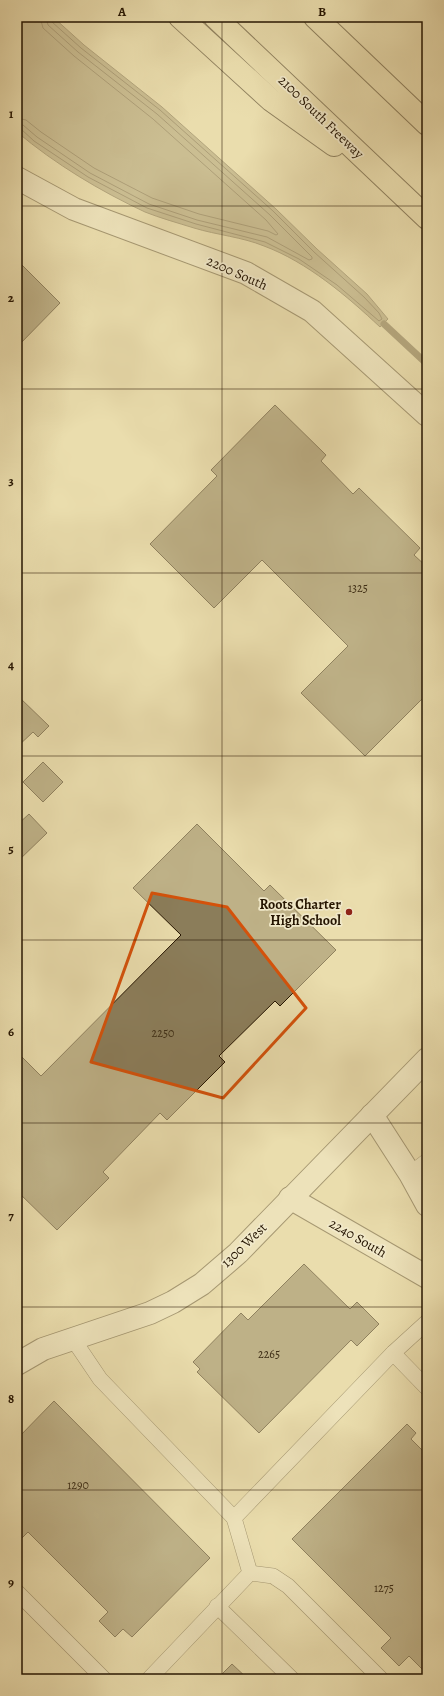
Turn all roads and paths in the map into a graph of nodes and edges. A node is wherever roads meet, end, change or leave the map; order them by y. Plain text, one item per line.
1 (180, 17) edge
2 (215, 17) edge
3 (315, 17) edge
4 (427, 124) edge
5 (17, 178) edge
6 (396, 188) junction
7 (427, 218) edge
8 (427, 416) edge
9 (427, 1059) edge
10 (372, 1115) junction
11 (427, 1161) edge
12 (410, 1174) junction
13 (290, 1198) junction
14 (427, 1205) edge
15 (427, 1277) edge
16 (427, 1322) edge
17 (73, 1339) junction
18 (393, 1353) junction
19 (17, 1364) edge
20 (427, 1388) edge
21 (234, 1518) junction
22 (250, 1573) junction
23 (17, 1592) edge
24 (217, 1606) junction
25 (104, 1679) edge
26 (149, 1679) edge
27 (292, 1679) edge
28 (381, 1679) edge

1 - 6 highway
2 - 6 highway, 2100 South Freeway
3 - 4 highway
5 - 8 street, 2200 South
6 - 7 highway, 2100 South Freeway
9 - 10 street, 1300 West
10 - 12 street
10 - 13 street, 1300 West
11 - 12 lane
12 - 14 street
13 - 15 street, 2240 South
13 - 17 street, 1300 West
16 - 18 lane
17 - 19 street, 1300 West
17 - 21 lane
18 - 20 lane
18 - 21 lane
21 - 22 lane
22 - 24 lane
22 - 28 lane
23 - 25 lane
24 - 26 lane
24 - 27 lane

